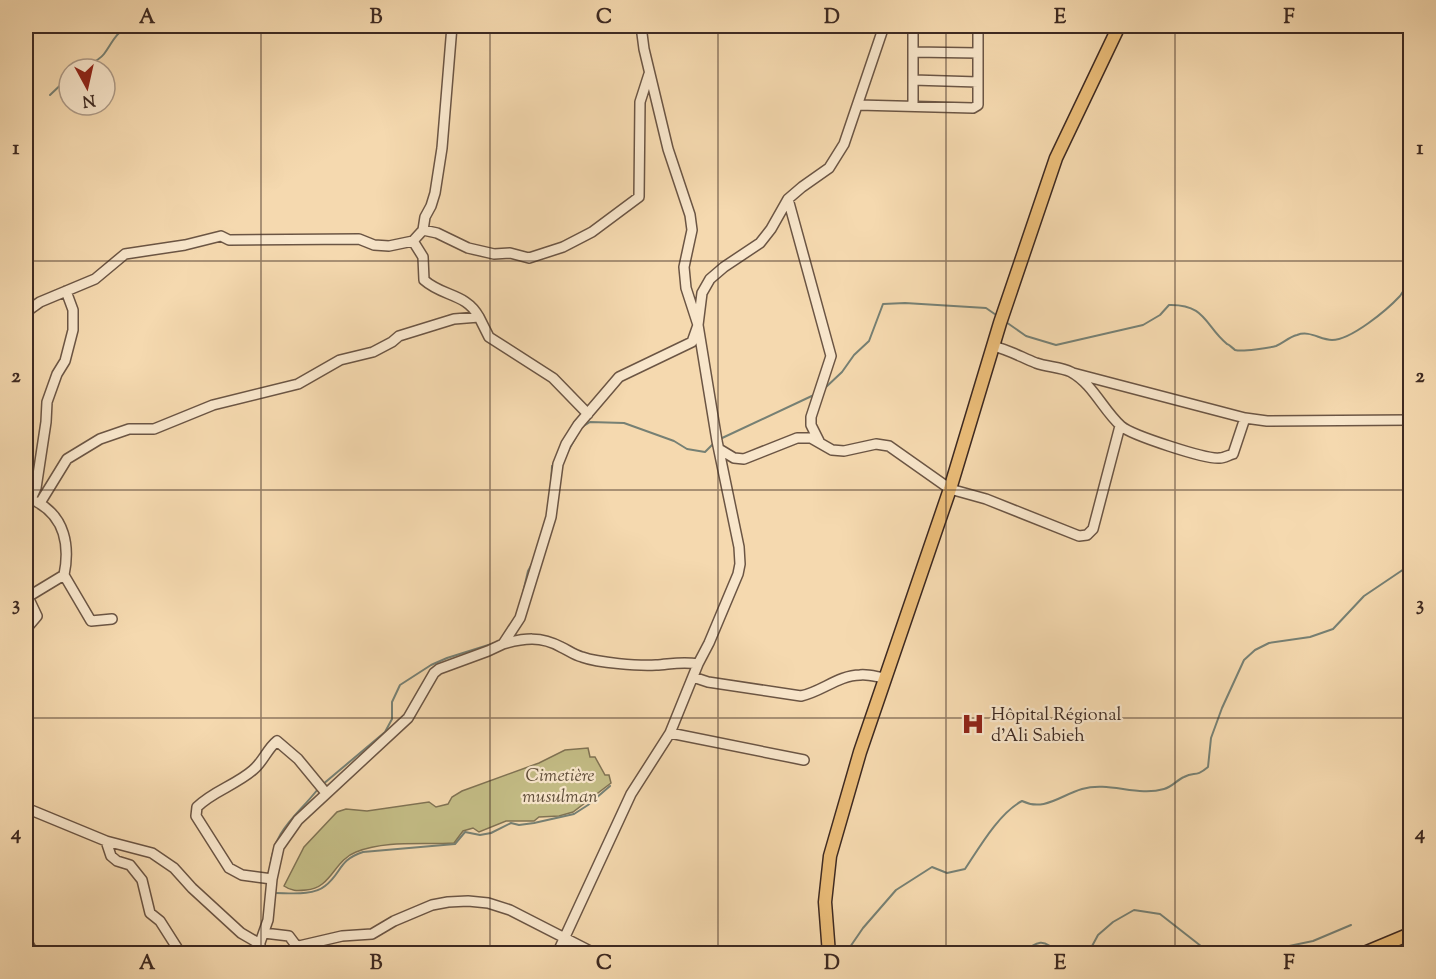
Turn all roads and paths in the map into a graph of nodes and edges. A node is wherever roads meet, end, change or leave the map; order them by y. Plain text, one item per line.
1 (453, 26) edge
2 (641, 26) edge
3 (884, 26) edge
4 (913, 26) edge
5 (978, 26) edge
6 (1119, 26) edge
7 (913, 52) junction
8 (978, 53) junction
9 (650, 72) junction
10 (913, 80) junction
11 (978, 82) junction
12 (858, 105) junction
13 (913, 106) junction
14 (788, 199) junction
15 (423, 230) junction
16 (413, 241) junction
17 (66, 291) junction
18 (26, 312) edge
19 (479, 317) junction
20 (698, 325) junction
21 (993, 346) junction
22 (1071, 372) junction
23 (588, 414) junction
24 (1245, 418) junction
25 (1410, 420) edge
26 (1120, 426) junction
27 (821, 443) junction
28 (719, 449) junction
29 (950, 489) junction
30 (28, 501) edge
31 (40, 503) junction
32 (64, 574) junction
33 (27, 598) edge
34 (112, 619) dead end
35 (26, 629) edge
36 (503, 644) junction
37 (698, 664) junction
38 (693, 678) junction
39 (885, 678) junction
40 (670, 733) junction
41 (804, 760) dead end
42 (326, 793) junction
43 (26, 808) edge
44 (106, 841) junction
45 (272, 879) junction
46 (264, 933) junction
47 (1410, 934) edge
48 (564, 939) junction
49 (26, 940) edge
50 (828, 947) edge
51 (258, 949) edge
52 (34, 954) edge
53 (181, 954) edge
54 (557, 954) edge
55 (596, 954) edge
56 (1362, 954) edge

1 - 15 street
2 - 9 street
3 - 12 street
4 - 7 street
5 - 8 street
6 - 21 main road
7 - 8 street
7 - 10 street
8 - 11 street
9 - 15 street
9 - 20 street
10 - 11 street
10 - 13 street
11 - 13 street
12 - 13 street
12 - 14 street
14 - 20 street
14 - 27 street
15 - 16 street
16 - 17 street
16 - 19 street
17 - 18 street
17 - 30 street
19 - 23 street
19 - 31 street
20 - 23 street
20 - 28 street
21 - 22 street
21 - 29 main road
22 - 24 street
22 - 26 street
23 - 36 street
24 - 25 street
24 - 26 street
26 - 29 street
27 - 28 street
27 - 29 street
28 - 37 street
29 - 39 main road
30 - 31 street
31 - 32 street
32 - 33 street
32 - 34 street
33 - 35 street
36 - 37 street
36 - 42 street
37 - 38 street
38 - 39 street
38 - 40 street
39 - 50 main road
40 - 41 street
40 - 48 street
42 - 45 street
42 - 45 street
43 - 44 street
44 - 51 street
44 - 53 street
45 - 46 street
46 - 48 street
46 - 51 street
47 - 56 main road
48 - 54 street
48 - 55 street
49 - 52 street

